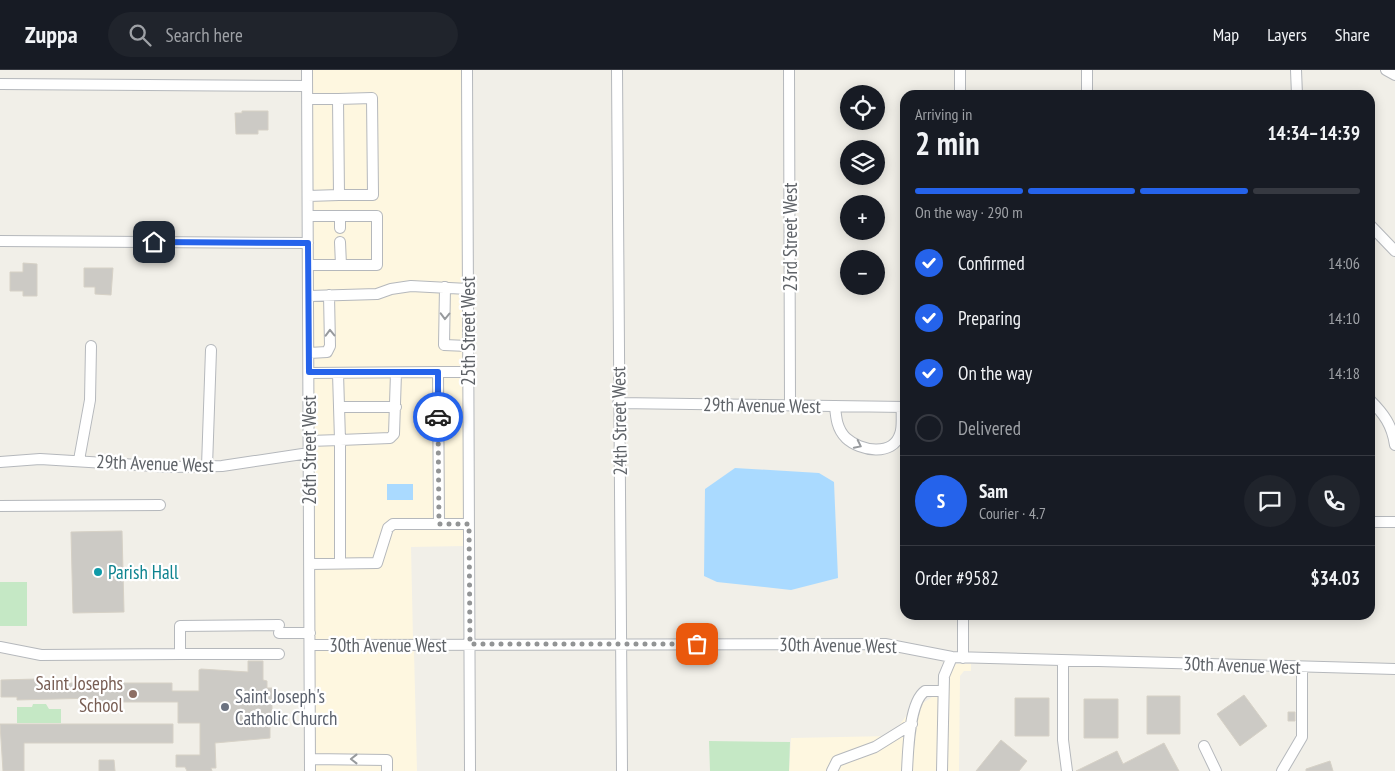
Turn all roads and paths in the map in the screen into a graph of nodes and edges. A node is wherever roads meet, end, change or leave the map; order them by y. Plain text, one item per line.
1 (307, 70) edge
2 (467, 70) edge
3 (617, 70) edge
4 (789, 70) edge
5 (960, 70) edge
6 (1086, 70) edge
7 (1296, 70) edge
8 (1386, 70) edge
9 (1395, 75) edge
10 (0, 84) edge
11 (307, 86) junction
12 (960, 90) edge
13 (1087, 90) edge
14 (1297, 90) edge
15 (338, 98) junction
16 (307, 99) junction
17 (338, 195) junction
18 (308, 196) junction
19 (308, 216) junction
20 (340, 216) junction
21 (340, 228) dead end
22 (1375, 230) edge
23 (0, 240) edge
24 (340, 242) dead end
25 (308, 243) junction
26 (1395, 251) edge
27 (308, 265) junction
28 (341, 265) junction
29 (445, 288) junction
30 (468, 289) junction
31 (329, 295) junction
32 (309, 296) junction
33 (91, 346) dead end
34 (468, 346) junction
35 (211, 350) dead end
36 (309, 353) junction
37 (309, 372) junction
38 (338, 372) junction
39 (396, 372) junction
40 (438, 372) junction
41 (468, 372) junction
42 (618, 403) junction
43 (790, 405) junction
44 (835, 406) junction
45 (1375, 406) edge
46 (339, 407) junction
47 (396, 407) junction
48 (900, 407) edge
49 (900, 434) edge
50 (340, 440) junction
51 (309, 441) junction
52 (1395, 445) edge
53 (309, 453) junction
54 (79, 460) junction
55 (0, 462) edge
56 (207, 466) junction
57 (160, 505) dead end
58 (0, 506) edge
59 (1375, 522) edge
60 (1395, 522) edge
61 (439, 524) junction
62 (469, 524) junction
63 (340, 563) junction
64 (309, 564) junction
65 (962, 620) edge
66 (310, 633) junction
67 (622, 643) junction
68 (470, 644) junction
69 (310, 645) junction
70 (0, 646) edge
71 (180, 654) junction
72 (279, 654) dead end
73 (958, 657) junction
74 (1063, 660) junction
75 (1302, 667) junction
76 (1395, 669) edge
77 (943, 691) junction
78 (912, 724) junction
79 (1204, 746) dead end
80 (310, 759) junction
81 (310, 771) edge
82 (387, 771) edge
83 (470, 771) edge
84 (622, 771) edge
85 (832, 771) edge
86 (907, 771) edge
87 (942, 771) edge
88 (1067, 771) edge
89 (1216, 771) edge
90 (1282, 771) edge

1 - 11 street, 26th Street West
2 - 30 street, 25th Street West
3 - 42 street, 24th Street West
4 - 43 street, 23rd Street West
5 - 12 street
6 - 13 street
7 - 14 street
8 - 9 street
10 - 11 street
11 - 16 street, 26th Street West
15 - 16 street
15 - 17 street
15 - 17 street
16 - 18 street, 26th Street West
17 - 18 street
18 - 19 street, 26th Street West
19 - 20 street
19 - 25 street, 26th Street West
20 - 21 street
20 - 28 street
22 - 26 street
23 - 25 street
24 - 28 street
25 - 27 street, 26th Street West
27 - 28 street
27 - 32 street, 26th Street West
29 - 30 street
29 - 31 street
29 -> 34 street
30 - 34 street, 25th Street West
31 - 32 street
36 -> 31 street
32 - 36 street, 26th Street West
33 - 54 street
34 - 41 street, 25th Street West
35 - 56 street
36 - 37 street, 26th Street West
37 - 38 street
37 - 51 street, 26th Street West
38 - 39 street
38 - 46 street
39 - 40 street
39 - 47 street
40 - 41 street
40 - 61 street
41 - 62 street, 25th Street West
42 - 43 street, 29th Avenue West
42 - 67 street, 24th Street West
43 - 44 street, 29th Avenue West
44 - 48 street, 29th Avenue West
44 -> 49 street
45 - 52 street
46 - 47 street
46 - 50 street
47 - 50 street
50 - 51 street
50 - 63 street
51 - 53 street, 26th Street West
53 - 56 street, 29th Avenue West
53 - 64 street, 26th Street West
54 - 55 street, 29th Avenue West
54 - 56 street, 29th Avenue West
57 - 58 street
59 - 60 street
61 - 62 street
61 - 63 street
62 - 68 street, 25th Street West
63 - 64 street
64 - 66 street, 26th Street West
65 - 73 street
66 - 69 street, 26th Street West
66 - 71 street
67 - 68 street, 30th Avenue West
67 - 73 street, 30th Avenue West
67 - 84 street, 24th Street West
68 - 69 street, 30th Avenue West
68 - 83 street, 25th Street West
69 - 80 street, 26th Street West
70 - 71 street
71 - 72 street
73 - 74 street, 30th Avenue West
73 - 77 street
74 - 75 street, 30th Avenue West
74 - 88 street
75 - 76 street, 30th Avenue West
75 - 90 street
77 - 78 street
77 - 87 street
78 - 85 street
78 - 86 street
79 - 89 street
80 - 81 street, 26th Street West
82 -> 80 street

